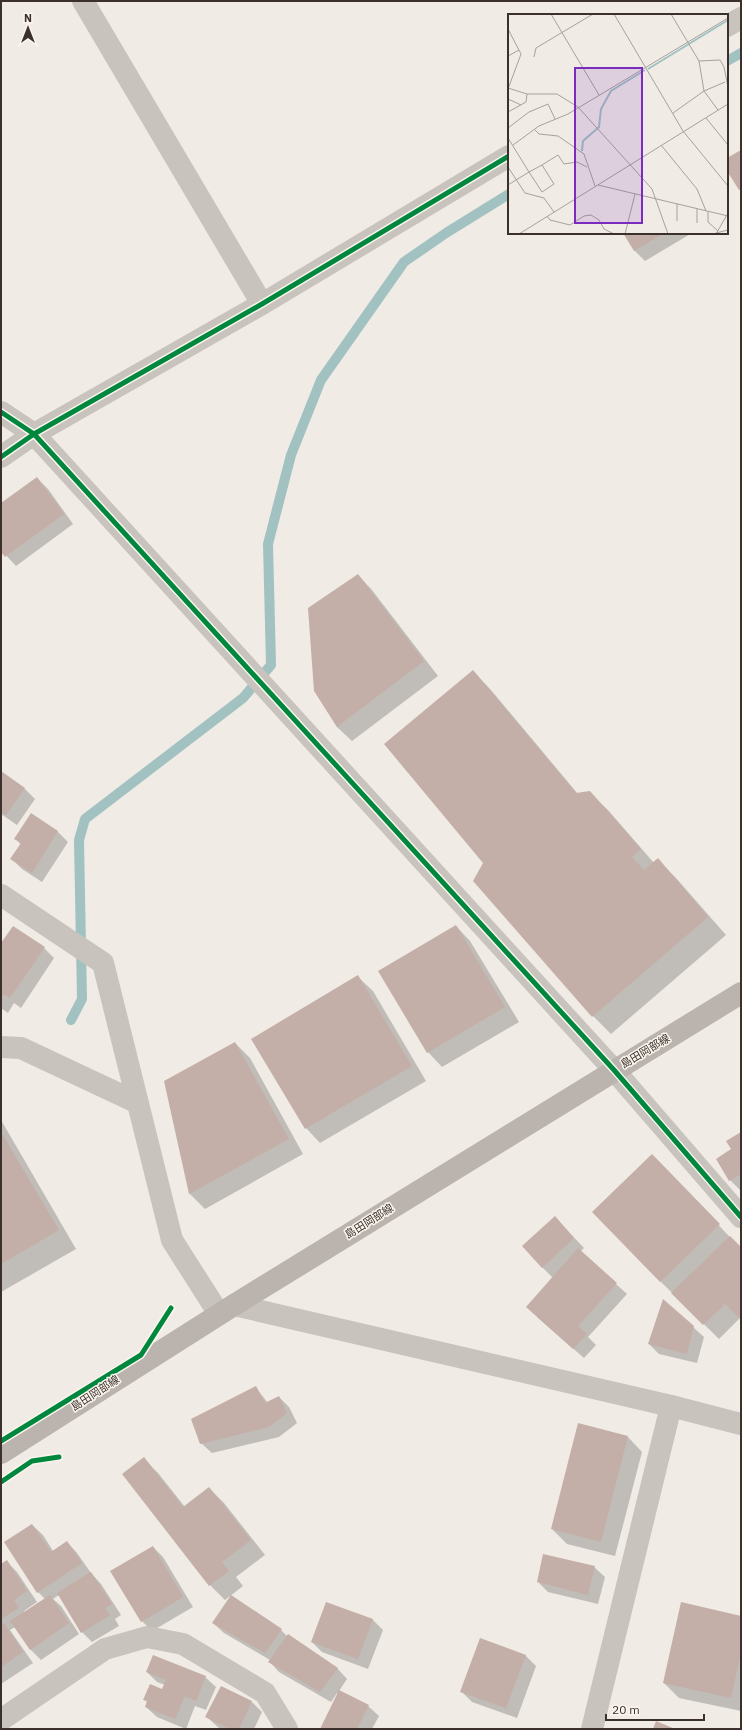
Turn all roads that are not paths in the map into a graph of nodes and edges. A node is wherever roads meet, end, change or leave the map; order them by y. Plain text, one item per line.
1 (83, 1) edge
2 (741, 18) edge
3 (728, 25) edge
4 (508, 157) edge
5 (262, 304) junction
6 (1, 412) edge
7 (34, 434) junction
8 (1, 457) edge
9 (1, 895) edge
10 (741, 993) edge
11 (1, 1047) edge
12 (614, 1070) junction
13 (138, 1103) junction
14 (741, 1217) edge
15 (226, 1309) junction
16 (671, 1406) junction
17 (741, 1424) edge
18 (1, 1453) edge
19 (1, 1720) edge
20 (287, 1729) edge
21 (592, 1729) edge

1 - 5 street
2 - 3 street
4 - 5 street
5 - 7 street
6 - 7 street
7 - 8 street
7 - 12 street
9 - 13 street
10 - 12 main road, 島田岡部線
11 - 13 street
12 - 14 street
12 - 15 main road, 島田岡部線
13 - 15 street
15 - 16 street
15 - 18 main road, 島田岡部線
16 - 17 street
16 - 21 street
19 - 20 street

